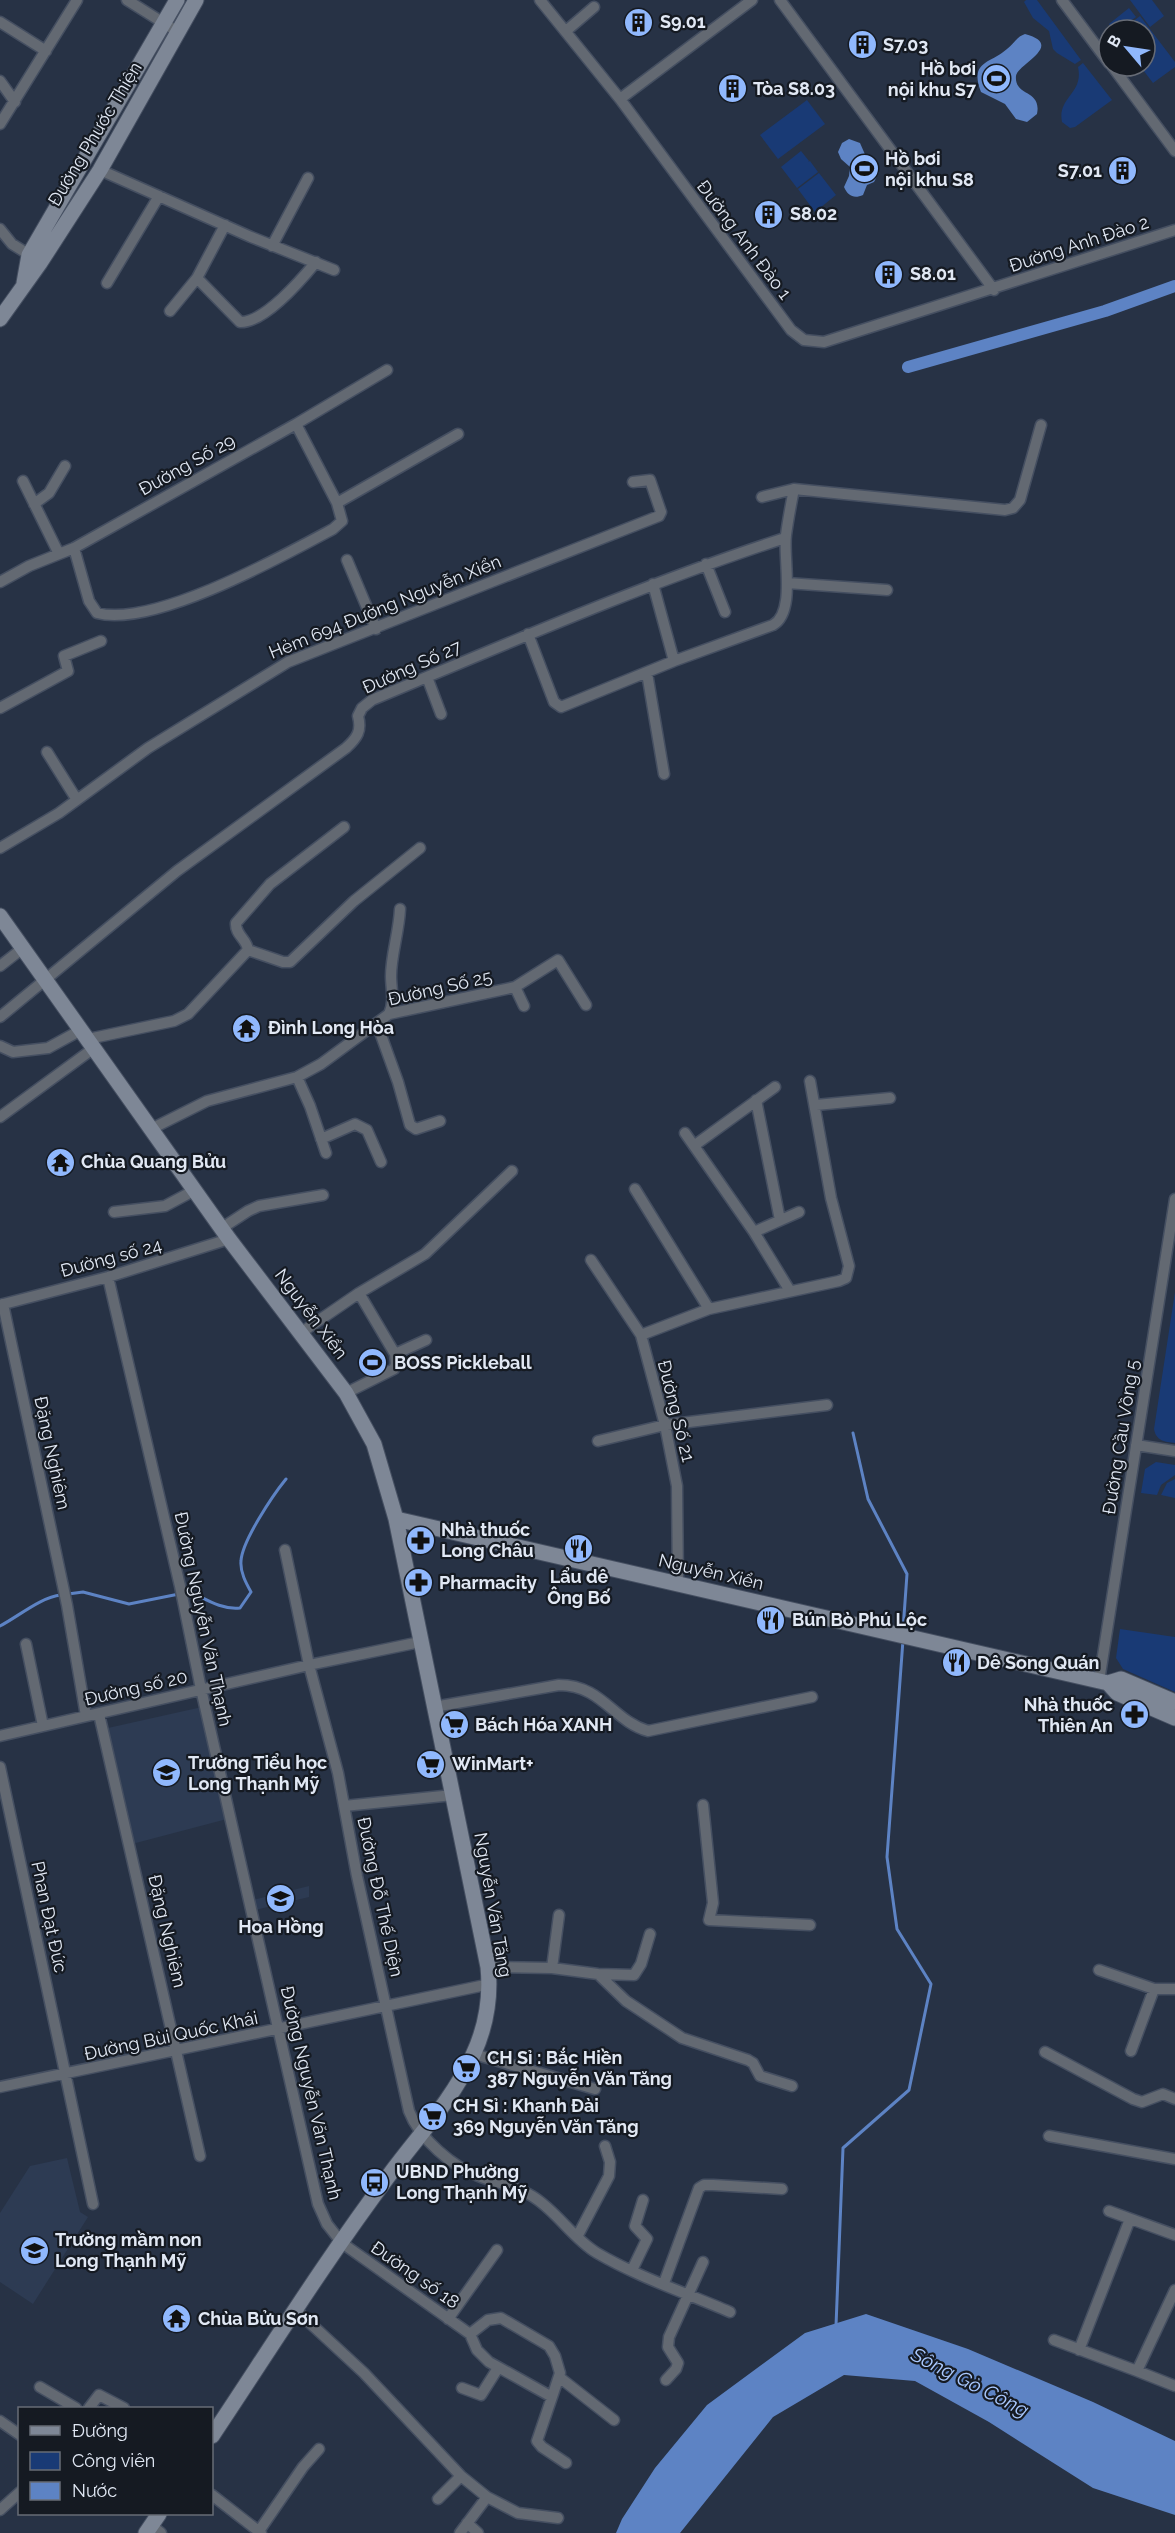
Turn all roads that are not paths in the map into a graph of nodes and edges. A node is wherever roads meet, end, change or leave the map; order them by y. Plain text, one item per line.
1 (76, 0) edge
2 (127, 0) edge
3 (196, 0) edge
4 (540, 0) edge
5 (752, 0) edge
6 (780, 0) edge
7 (1062, 0) edge
8 (594, 7) dead end
9 (171, 12) edge
10 (0, 22) edge
11 (566, 31) junction
12 (178, 32) junction
13 (1097, 47) edge
14 (46, 51) junction
15 (1120, 78) edge
16 (0, 81) edge
17 (620, 99) junction
18 (15, 102) junction
19 (0, 124) edge
20 (1175, 151) edge
21 (100, 170) junction
22 (308, 178) dead end
23 (159, 196) junction
24 (225, 225) junction
25 (0, 229) edge
26 (1175, 230) edge
27 (272, 246) junction
28 (35, 259) junction
29 (316, 262) junction
30 (334, 270) dead end
31 (197, 278) junction
32 (107, 283) dead end
33 (994, 290) junction
34 (170, 311) dead end
35 (0, 317) edge
36 (387, 370) dead end
37 (297, 423) junction
38 (1041, 425) dead end
39 (458, 434) dead end
40 (65, 466) dead end
41 (23, 481) dead end
42 (633, 482) dead end
43 (794, 489) junction
44 (762, 497) dead end
45 (337, 503) junction
46 (34, 504) junction
47 (786, 538) junction
48 (74, 548) junction
49 (58, 552) junction
50 (347, 560) dead end
51 (706, 564) junction
52 (1, 579) edge
53 (787, 583) junction
54 (653, 584) junction
55 (887, 590) dead end
56 (724, 612) dead end
57 (376, 629) junction
58 (528, 634) junction
59 (101, 641) dead end
60 (674, 661) junction
61 (647, 673) junction
62 (427, 677) junction
63 (0, 708) edge
64 (441, 714) dead end
65 (47, 752) dead end
66 (664, 774) dead end
67 (77, 800) junction
68 (344, 827) dead end
69 (0, 848) edge
70 (420, 848) dead end
71 (400, 909) dead end
72 (0, 918) edge
73 (23, 948) junction
74 (248, 950) junction
75 (0, 966) edge
76 (46, 980) junction
77 (515, 987) junction
78 (586, 1005) dead end
79 (524, 1006) dead end
80 (389, 1014) junction
81 (0, 1017) edge
82 (377, 1024) junction
83 (88, 1039) junction
84 (0, 1046) edge
85 (297, 1077) junction
86 (810, 1080) dead end
87 (775, 1087) dead end
88 (890, 1098) dead end
89 (756, 1100) junction
90 (816, 1105) junction
91 (0, 1117) edge
92 (440, 1121) dead end
93 (151, 1129) junction
94 (685, 1133) dead end
95 (321, 1139) junction
96 (695, 1145) junction
97 (326, 1153) dead end
98 (381, 1162) dead end
99 (512, 1171) dead end
100 (635, 1189) dead end
101 (195, 1190) junction
102 (323, 1195) dead end
103 (1175, 1198) edge
104 (114, 1212) dead end
105 (799, 1212) dead end
106 (780, 1220) junction
107 (754, 1232) junction
108 (226, 1234) junction
109 (591, 1260) dead end
110 (108, 1277) junction
111 (790, 1291) junction
112 (359, 1293) junction
113 (1, 1304) edge
114 (709, 1309) junction
115 (302, 1332) junction
116 (641, 1335) junction
117 (426, 1340) dead end
118 (395, 1354) junction
119 (346, 1394) junction
120 (827, 1405) dead end
121 (665, 1425) junction
122 (598, 1441) dead end
123 (1136, 1445) junction
124 (1175, 1451) edge
125 (396, 1519) junction
126 (285, 1550) dead end
127 (678, 1585) junction
128 (420, 1642) junction
129 (26, 1644) dead end
130 (309, 1665) junction
131 (1104, 1682) junction
132 (201, 1689) junction
133 (812, 1697) dead end
134 (1175, 1702) edge
135 (434, 1707) junction
136 (99, 1714) junction
137 (86, 1716) junction
138 (1175, 1718) edge
139 (43, 1726) junction
140 (0, 1736) edge
141 (0, 1771) edge
142 (453, 1796) junction
143 (703, 1805) dead end
144 (344, 1806) junction
145 (559, 1915) dead end
146 (810, 1925) dead end
147 (650, 1934) dead end
148 (488, 1967) junction
149 (552, 1968) junction
150 (1099, 1970) dead end
151 (598, 1974) junction
152 (490, 1984) junction
153 (1154, 1989) junction
154 (1175, 1989) edge
155 (387, 2006) junction
156 (279, 2030) junction
157 (178, 2051) junction
158 (1131, 2051) dead end
159 (1045, 2052) dead end
160 (474, 2054) junction
161 (66, 2074) junction
162 (792, 2086) dead end
163 (0, 2087) edge
164 (595, 2089) dead end
165 (1175, 2099) edge
166 (421, 2135) junction
167 (1049, 2136) dead end
168 (605, 2146) dead end
169 (200, 2156) dead end
170 (1175, 2159) edge
171 (782, 2189) dead end
172 (643, 2200) dead end
173 (93, 2204) dead end
174 (1109, 2211) dead end
175 (1130, 2219) junction
176 (1175, 2235) edge
177 (577, 2237) junction
178 (342, 2243) junction
179 (497, 2250) dead end
180 (704, 2262) dead end
181 (632, 2270) junction
182 (664, 2283) junction
183 (1175, 2290) edge
184 (688, 2294) junction
185 (297, 2311) junction
186 (730, 2312) dead end
187 (448, 2319) junction
188 (470, 2334) junction
189 (1053, 2340) dead end
190 (1079, 2350) junction
191 (498, 2368) junction
192 (1137, 2371) junction
193 (559, 2377) junction
194 (666, 2380) dead end
195 (1175, 2386) edge
196 (40, 2387) dead end
197 (462, 2388) dead end
198 (99, 2395) junction
199 (552, 2397) junction
200 (73, 2407) edge
201 (90, 2407) edge
202 (108, 2407) edge
203 (120, 2407) edge
204 (614, 2420) dead end
205 (0, 2421) edge
206 (18, 2434) edge
207 (213, 2435) edge
208 (319, 2449) dead end
209 (566, 2463) dead end
210 (461, 2476) junction
211 (18, 2493) edge
212 (213, 2496) edge
213 (486, 2497) junction
214 (438, 2499) dead end
215 (2, 2505) edge
216 (558, 2518) dead end
217 (467, 2523) junction
218 (260, 2532) edge
219 (460, 2533) edge
220 (478, 2533) edge

1 - 14 street
2 - 9 street
3 - 12 main road, Đường Phước Thiện
4 - 11 street, Đường Anh Đào 1
5 - 17 street
6 - 33 street, Đường Anh Đào 2
7 - 13 street
8 - 11 street
9 - 12 street
9 - 28 main road, Đường Phước Thiện
10 - 14 street
11 - 17 street, Đường Anh Đào 1
12 - 21 main road, Đường Phước Thiện
14 - 18 street
15 - 20 street
16 - 18 street
17 - 33 street, Đường Anh Đào 1
18 - 19 street
21 - 23 street
21 - 28 main road, Đường Phước Thiện
22 - 27 street
23 - 24 street
23 - 32 street
24 - 27 street
24 - 31 street
25 - 28 street
26 - 33 street, Đường Anh Đào 2
27 - 29 street
28 - 35 main road, Đường Phước Thiện
29 - 30 street
29 - 31 street
31 - 34 street
36 - 37 street, Đường Số 29
37 - 45 street
37 - 48 street, Đường Số 29
38 - 43 street
39 - 45 street
40 - 46 street
41 - 46 street
42 - 57 street, Hẻm 694 Đường Nguyễn Xiển
43 - 44 street
43 - 47 street
45 - 48 street
46 - 49 street
47 - 51 street, Đường Số 27
47 - 53 street
48 - 49 street, Đường Số 29
49 - 52 street, Đường Số 29
50 - 57 street
51 - 54 street, Đường Số 27
51 - 56 street
53 - 55 street
53 - 60 street
54 - 58 street, Đường Số 27
54 - 60 street
57 - 67 street, Hẻm 694 Đường Nguyễn Xiển
58 - 61 street
58 - 62 street, Đường Số 27
59 - 63 street
60 - 61 street
61 - 66 street
62 - 64 street
62 - 76 street, Đường Số 27
65 - 67 street
67 - 69 street, Hẻm 694 Đường Nguyễn Xiển
68 - 74 street
70 - 74 street
71 - 80 street
72 - 73 main road, Nguyễn Xiển
73 - 75 street
73 - 76 main road, Nguyễn Xiển
74 - 83 street
76 - 81 street, Đường Số 27
76 - 83 main road, Nguyễn Xiển
77 - 78 street, Đường Số 25
77 - 79 street
77 - 80 street, Đường Số 25
80 - 82 street, Đường Số 25
82 - 85 street, Đường Số 25
82 - 92 street
83 - 84 street
83 - 91 street
83 - 93 main road, Nguyễn Xiển
85 - 93 street, Đường Số 25
85 - 95 street
86 - 90 street
87 - 89 street
88 - 90 street
89 - 96 street
89 - 106 street
90 - 111 street
93 - 101 main road, Nguyễn Xiển
94 - 96 street
95 - 97 street
95 - 98 street
96 - 107 street
99 - 112 street
100 - 114 street
101 - 104 street
101 - 108 main road, Nguyễn Xiển
102 - 108 street, Đường số 24
103 - 123 street, Đường Cầu Vồng 5
105 - 106 street
106 - 107 street
107 - 111 street
108 - 110 street, Đường số 24
108 - 115 main road, Nguyễn Xiển
109 - 116 street, Đường Số 21
110 - 113 street, Đường số 24
110 - 132 street, Đường Nguyễn Văn Thạnh
111 - 114 street
112 - 115 street
112 - 118 street
113 - 137 street, Đặng Nghiêm
114 - 116 street
115 - 119 main road, Nguyễn Xiển
116 - 121 street, Đường Số 21
117 - 118 street
118 - 119 street
119 - 125 main road, Nguyễn Xiển
120 - 121 street
121 - 122 street
121 - 127 street, Đường Số 21
123 - 124 street
123 - 131 street, Đường Cầu Vồng 5
125 - 127 main road, Nguyễn Xiển
125 - 128 main road, Nguyễn Văn Tăng
126 - 130 street, Đường Đỗ Thế Diện
127 - 131 main road, Nguyễn Xiển
128 - 130 street, Đường số 20
128 - 135 main road, Nguyễn Văn Tăng
129 - 139 street
130 - 132 street, Đường số 20
130 - 144 street, Đường Đỗ Thế Diện
131 - 134 main road
131 - 138 main road
132 - 136 street, Đường số 20
132 - 156 street, Đường Nguyễn Văn Thạnh
133 - 135 street
135 - 142 main road, Nguyễn Văn Tăng
136 - 137 street, Đường số 20
136 - 157 street, Đặng Nghiêm
137 - 139 street, Đường số 20
139 - 140 street, Đường số 20
141 - 161 street, Phan Đạt Đức
142 - 144 street
142 - 148 main road, Nguyễn Văn Tăng
143 - 146 street
144 - 155 street, Đường Đỗ Thế Diện
145 - 149 street
147 - 151 street
148 - 149 street
148 - 152 main road, Nguyễn Văn Tăng
149 - 151 street
150 - 153 street
151 - 162 street
152 - 155 street, Đường Bùi Quốc Khái
152 - 160 main road, Nguyễn Văn Tăng
153 - 154 street
153 - 158 street
155 - 156 street, Đường Bùi Quốc Khái
155 - 166 street, Đường Đỗ Thế Diện
156 - 157 street, Đường Bùi Quốc Khái
156 - 178 street, Đường Nguyễn Văn Thạnh
157 - 161 street, Đường Bùi Quốc Khái
157 - 169 street, Đặng Nghiêm
159 - 165 street
160 - 164 street
160 - 166 main road, Nguyễn Văn Tăng
161 - 163 street, Đường Bùi Quốc Khái
161 - 173 street, Phan Đạt Đức
166 - 177 street
166 - 178 main road, Nguyễn Văn Tăng
167 - 170 street
168 - 177 street
171 - 182 street
172 - 181 street
174 - 175 street
175 - 176 street
175 - 190 street
177 - 181 street
178 - 185 main road, Nguyễn Văn Tăng
178 - 187 street, Đường số 18
179 - 187 street
180 - 184 street
181 - 182 street
182 - 184 street
183 - 192 street
184 - 186 street
184 - 194 street
185 - 207 main road, Nguyễn Văn Tăng
185 - 210 street
187 - 188 street, Đường số 18
188 - 191 street, Đường số 18
188 - 193 street
189 - 190 street
190 - 192 street
191 - 197 street
191 - 199 street, Đường số 18
192 - 195 street
193 - 199 street
193 - 204 street
196 - 200 street
198 - 201 street
198 - 202 street
198 - 203 street
199 - 209 street
205 - 206 street
208 - 218 street
210 - 213 street
210 - 214 street
211 - 215 street
212 - 218 street
213 - 216 street
213 - 217 street
217 - 219 street
217 - 220 street

